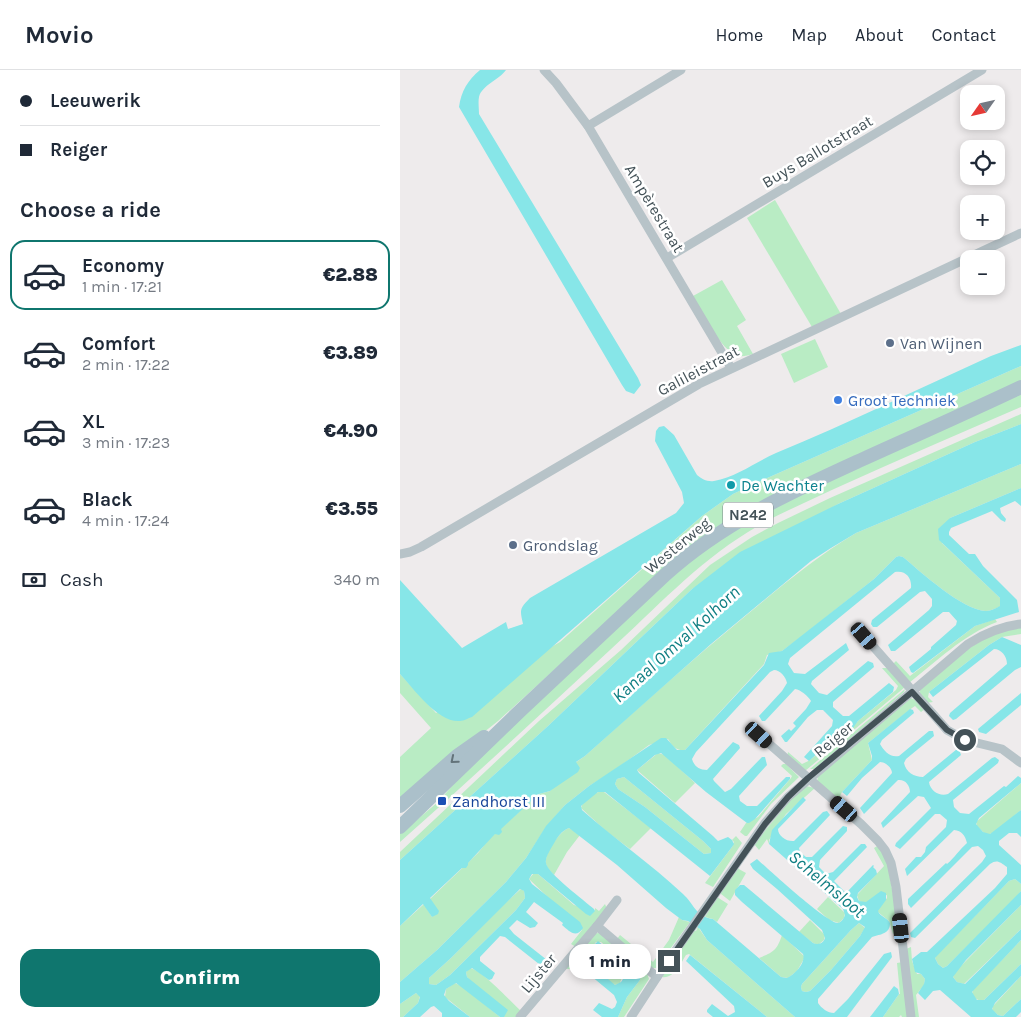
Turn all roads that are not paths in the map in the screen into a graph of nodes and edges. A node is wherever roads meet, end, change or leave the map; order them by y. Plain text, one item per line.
1 (544, 70) edge
2 (681, 70) edge
3 (982, 70) edge
4 (588, 126) junction
5 (1021, 234) edge
6 (667, 258) junction
7 (731, 368) junction
8 (1021, 388) edge
9 (400, 554) edge
10 (1021, 624) edge
11 (864, 636) dead end
12 (912, 692) junction
13 (521, 710) junction
14 (759, 735) dead end
15 (1021, 763) edge
16 (808, 778) junction
17 (400, 806) edge
18 (400, 827) edge
19 (617, 900) dead end
20 (598, 926) junction
21 (657, 977) junction
22 (520, 1017) edge
23 (631, 1017) edge
24 (911, 1017) edge

1 - 4 street, Ampèrestraat
2 - 4 street
3 - 6 street, Buys Ballotstraat
4 - 6 street, Ampèrestraat
5 - 7 street, Galileistraat
6 - 7 street, Ampèrestraat
7 - 9 street, Galileistraat
8 - 13 main road, Westerweg / N242
10 - 12 street, Reiger
11 - 12 street
12 - 15 street
12 - 16 street, Reiger
13 -> 17 main road, Westerweg / N242
13 - 18 main road, Westerweg / N242
14 - 16 street
16 - 21 street, Reiger
16 - 24 street
19 - 20 street, Lijster
20 - 21 street
20 - 22 street, Lijster
21 - 23 street, Reiger

